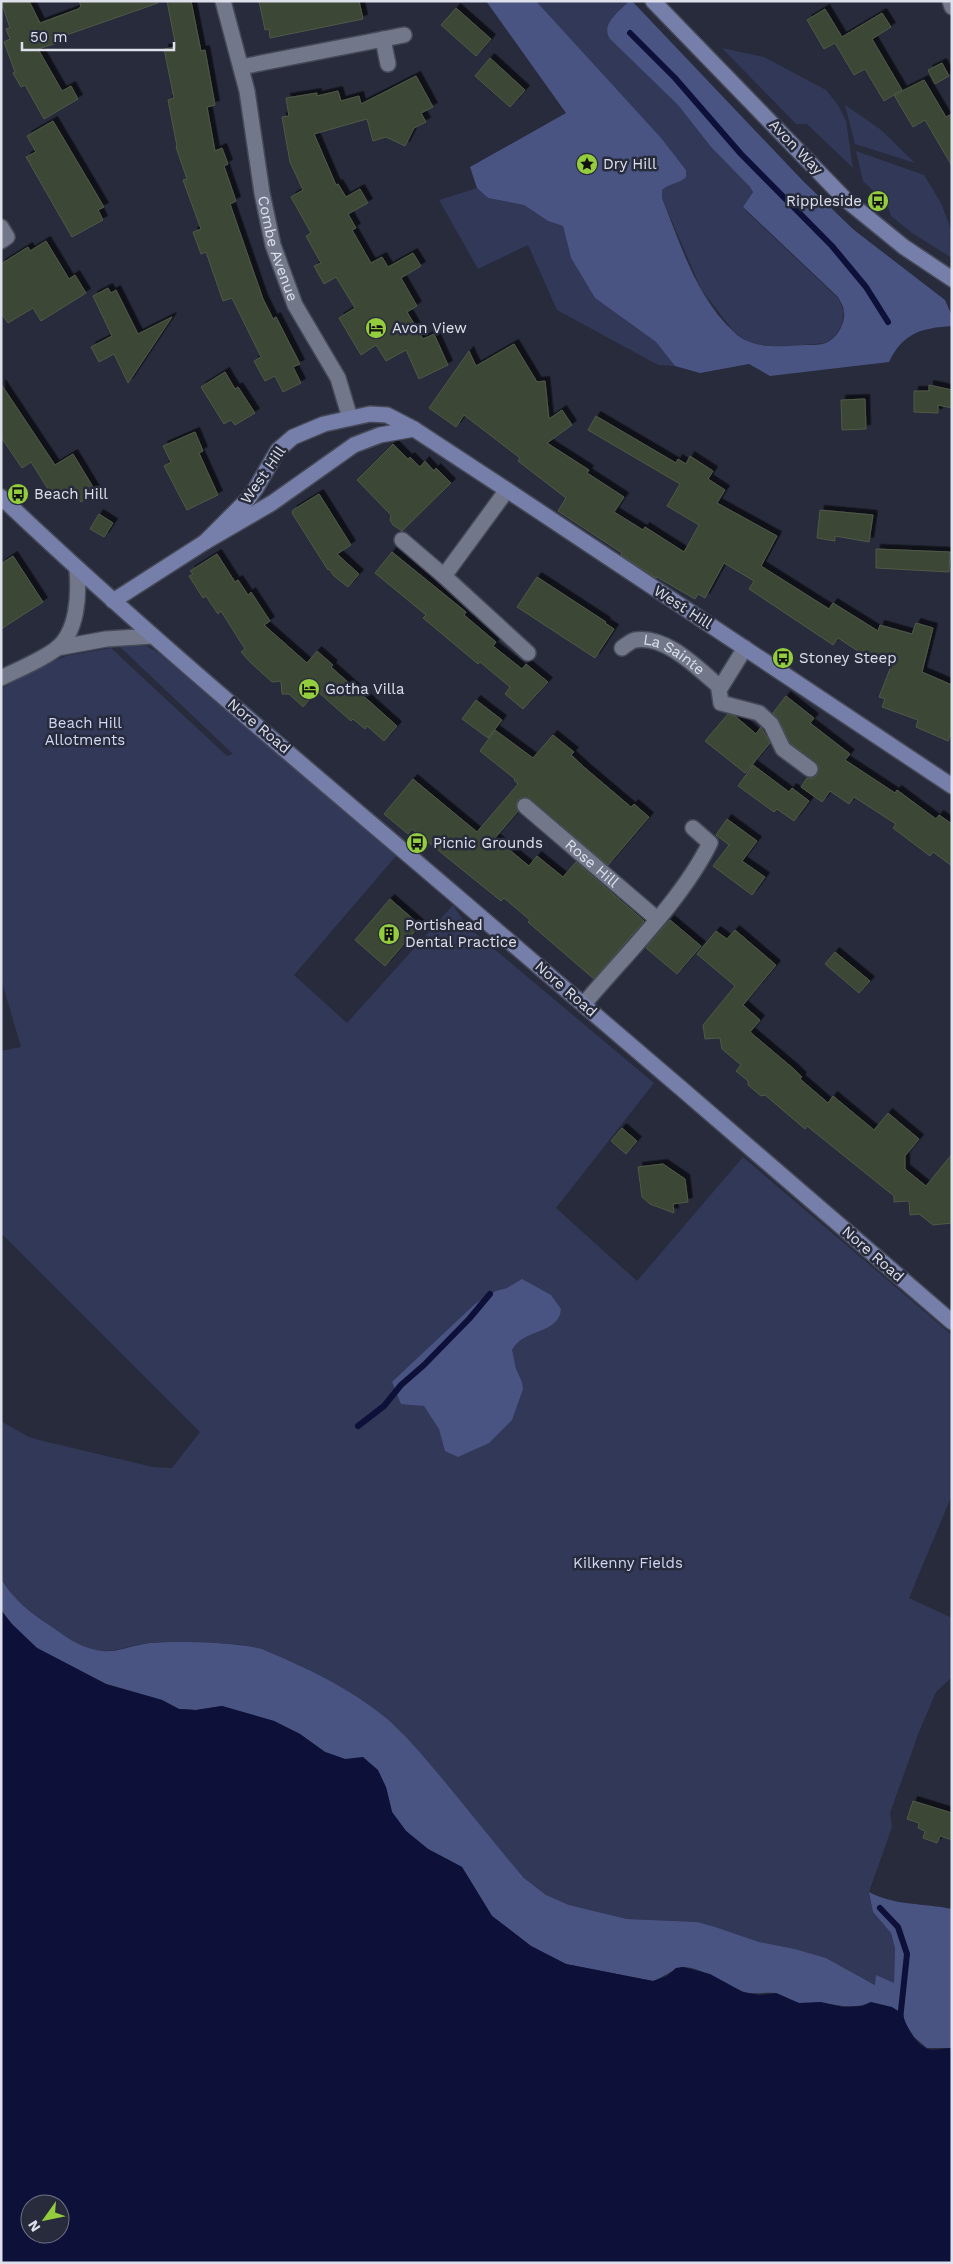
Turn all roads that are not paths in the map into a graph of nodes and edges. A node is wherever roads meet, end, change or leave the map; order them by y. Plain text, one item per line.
1 (224, 1) edge
2 (653, 1) edge
3 (950, 1) edge
4 (952, 7) edge
5 (404, 35) dead end
6 (383, 39) junction
7 (388, 64) dead end
8 (241, 67) junction
9 (1, 227) edge
10 (1, 241) edge
11 (952, 279) edge
12 (350, 418) junction
13 (414, 429) junction
14 (507, 490) junction
15 (1, 497) edge
16 (402, 540) dead end
17 (205, 542) junction
18 (78, 570) junction
19 (444, 576) junction
20 (113, 601) junction
21 (153, 636) junction
22 (57, 648) junction
23 (622, 648) dead end
24 (745, 648) junction
25 (528, 653) dead end
26 (1, 678) edge
27 (720, 686) junction
28 (810, 769) dead end
29 (952, 786) edge
30 (525, 806) dead end
31 (693, 828) dead end
32 (657, 919) junction
33 (584, 1004) junction
34 (952, 1322) edge

1 - 8 street, Combe Avenue
2 - 11 street, Avon Way
3 - 4 street
5 - 6 street
6 - 7 street
6 - 8 street
8 - 12 street, Combe Avenue
9 - 10 street
12 - 13 street, West Hill
12 - 17 street, West Hill
13 - 14 street, West Hill
13 - 17 street, West Hill
14 - 19 street
14 - 24 street, West Hill
15 - 18 street, Nore Road
16 - 19 street
17 - 20 street, West Hill
18 - 20 street, Nore Road
18 - 22 street
19 - 25 street
20 - 21 street, Nore Road
21 - 22 street
21 - 33 street, Nore Road
22 - 26 street
23 - 27 street, La Sainte
24 - 27 street, La Sainte
24 - 29 street, West Hill
27 - 28 street, La Sainte
30 - 32 street, Rose Hill
31 - 32 street
32 - 33 street
33 - 34 street, Nore Road

